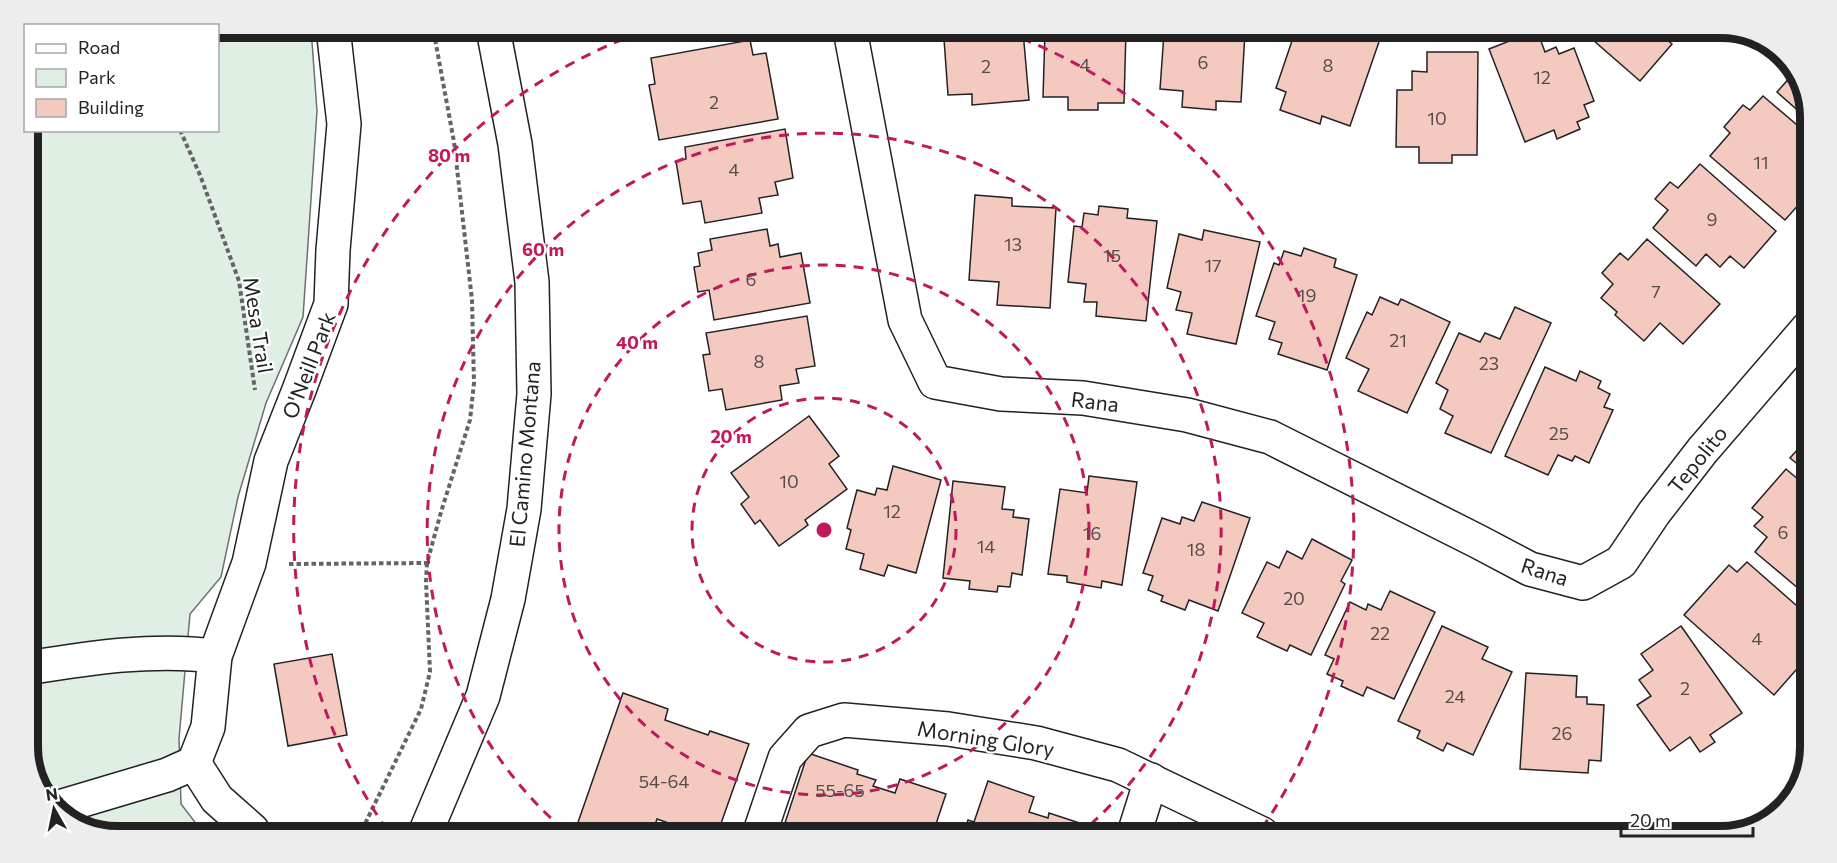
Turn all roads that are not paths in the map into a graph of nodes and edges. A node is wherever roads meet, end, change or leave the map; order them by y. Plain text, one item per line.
1 (334, 37) edge
2 (494, 37) edge
3 (851, 37) edge
4 (1799, 338) edge
5 (1583, 583) joint
6 (215, 656) junction
7 (38, 666) edge
8 (194, 763) junction
9 (1151, 780) junction
10 (84, 800) edge
11 (247, 826) edge
12 (428, 826) edge
13 (762, 826) edge
14 (1137, 826) edge
15 (1246, 826) edge

1 - 6 street, O'Neill Park
2 - 12 street, El Camino Montana
3 - 5 street, Rana
4 - 5 street, Tepolito
6 - 7 street
6 - 8 street, O'Neill Park
8 - 10 street
8 - 11 street
9 - 13 street, Morning Glory
9 - 14 street
9 - 15 street, Morning Glory

